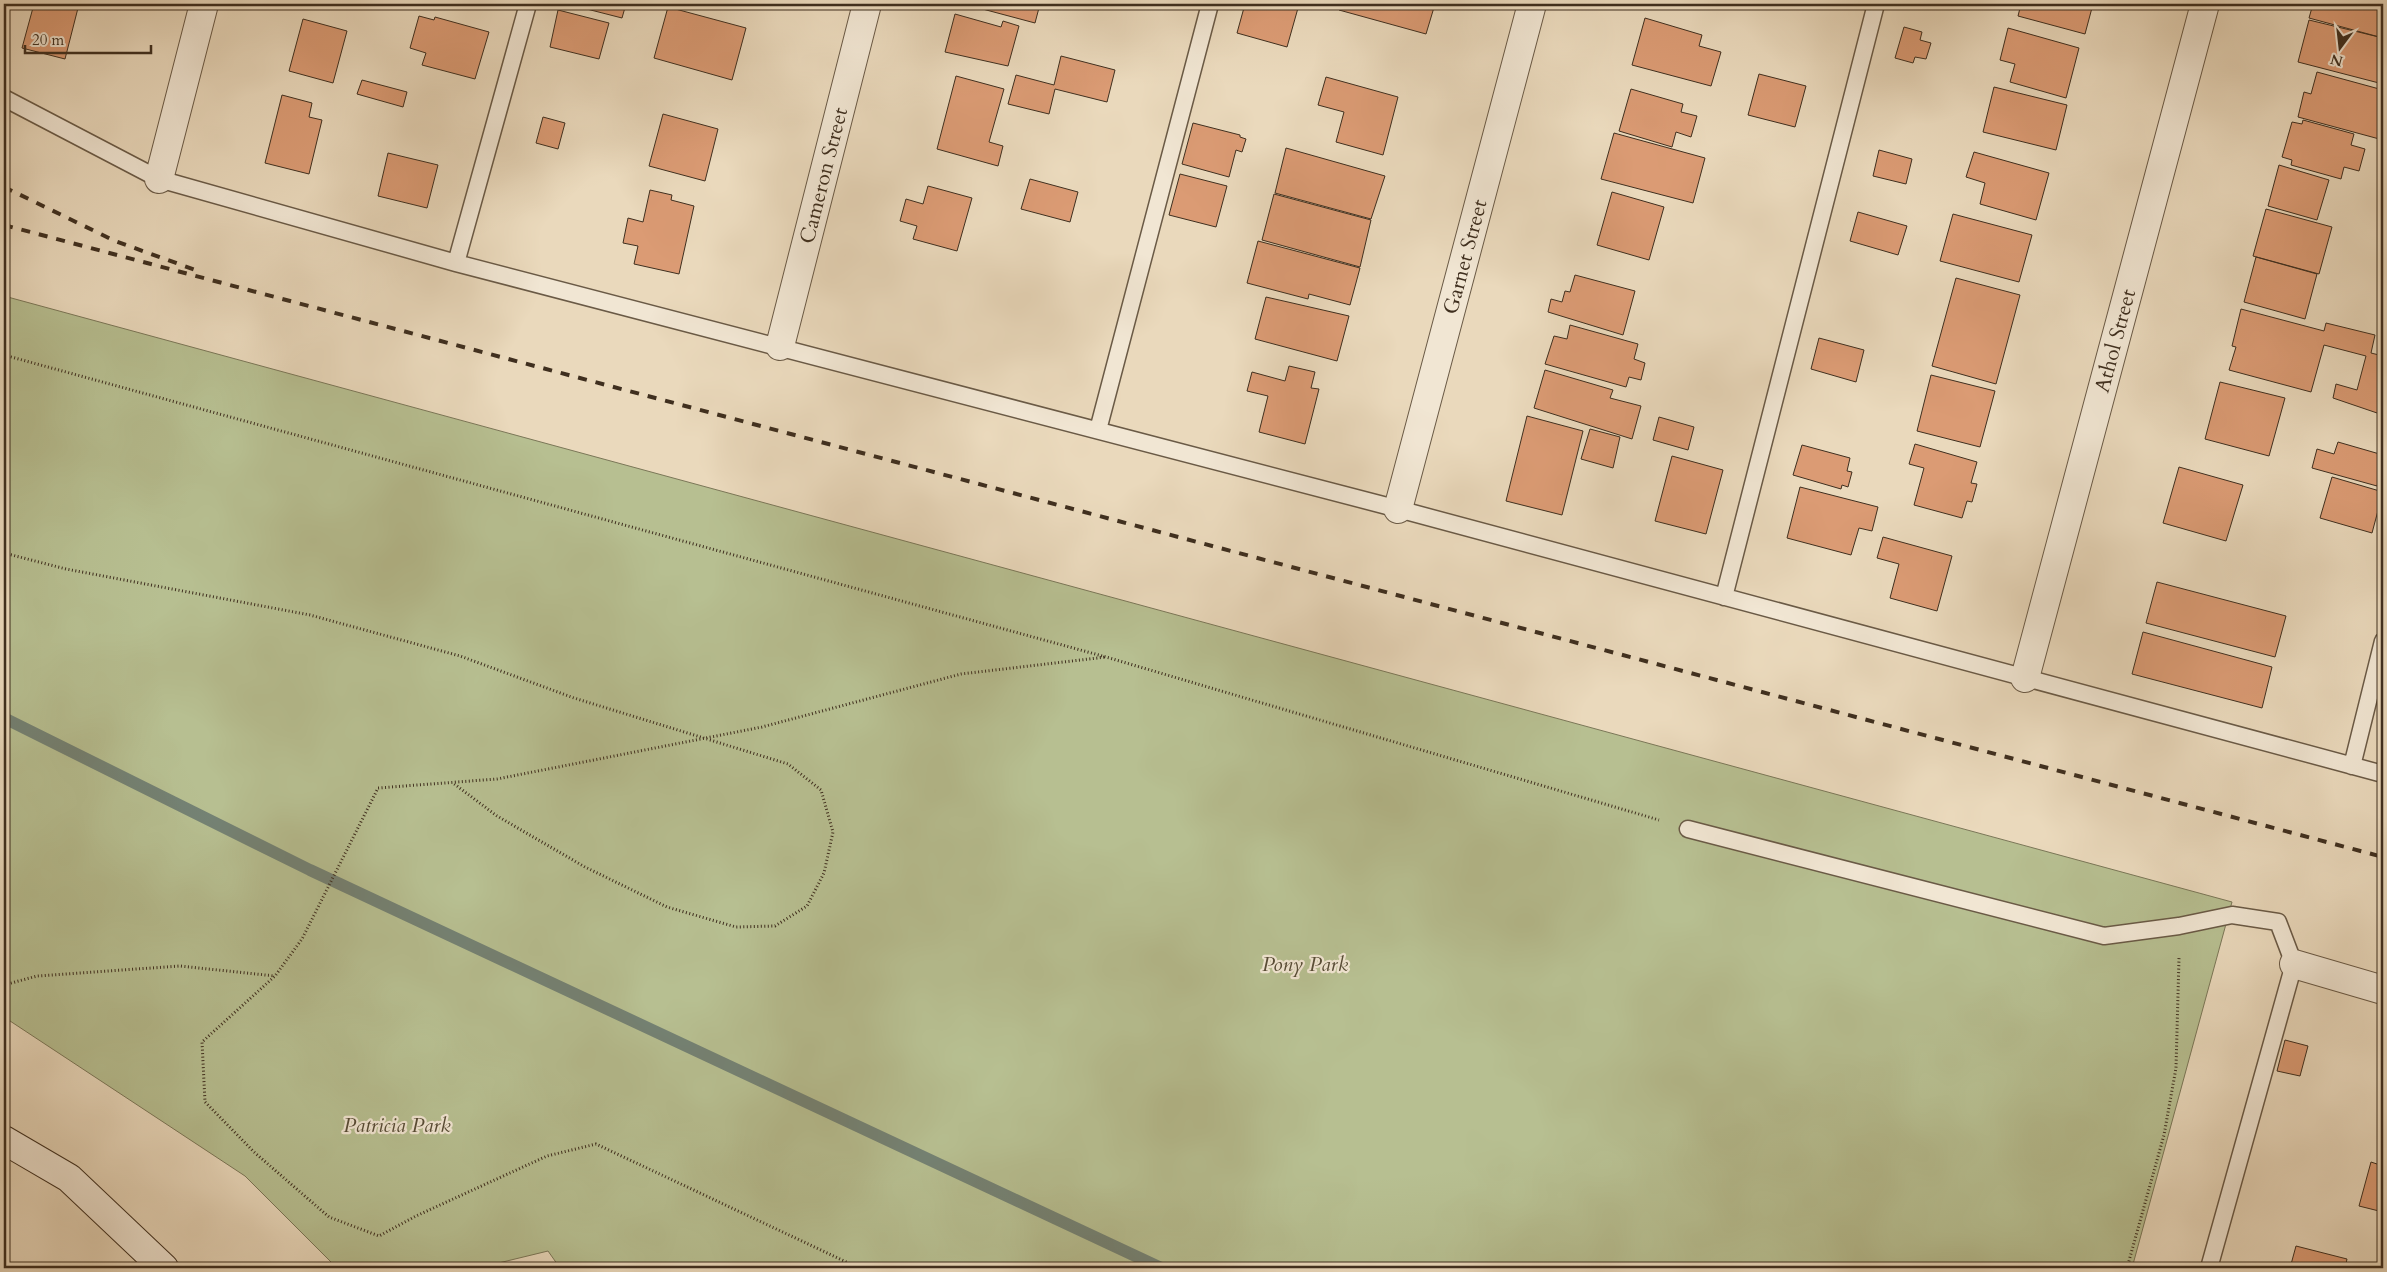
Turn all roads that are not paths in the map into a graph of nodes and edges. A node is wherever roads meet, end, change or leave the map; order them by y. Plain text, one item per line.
1 (204, 4) edge
2 (528, 4) edge
3 (867, 4) edge
4 (1210, 4) edge
5 (1532, 4) edge
6 (1876, 4) edge
7 (2205, 4) edge
8 (4, 98) edge
9 (159, 179) junction
10 (456, 263) junction
11 (780, 346) junction
12 (1098, 430) junction
13 (1398, 508) junction
14 (1724, 597) junction
15 (2383, 641) edge
16 (2025, 678) junction
17 (2352, 766) junction
18 (2383, 774) edge
19 (1688, 829) road end
20 (2294, 964) junction
21 (2383, 990) edge
22 (4, 1140) edge
23 (164, 1268) edge
24 (2209, 1268) edge

1 - 9 street
2 - 10 lane
3 - 11 street, Cameron Street
4 - 12 lane
5 - 13 street, Garnet Street
6 - 14 lane
7 - 16 street, Athol Street
8 - 9 lane
9 - 10 lane
10 - 11 lane
11 - 12 lane
12 - 13 lane
13 - 14 lane
14 - 16 lane
15 - 17 lane
16 - 17 lane
17 - 18 lane
19 - 20 lane
20 - 21 street
20 - 24 lane
22 - 23 street

